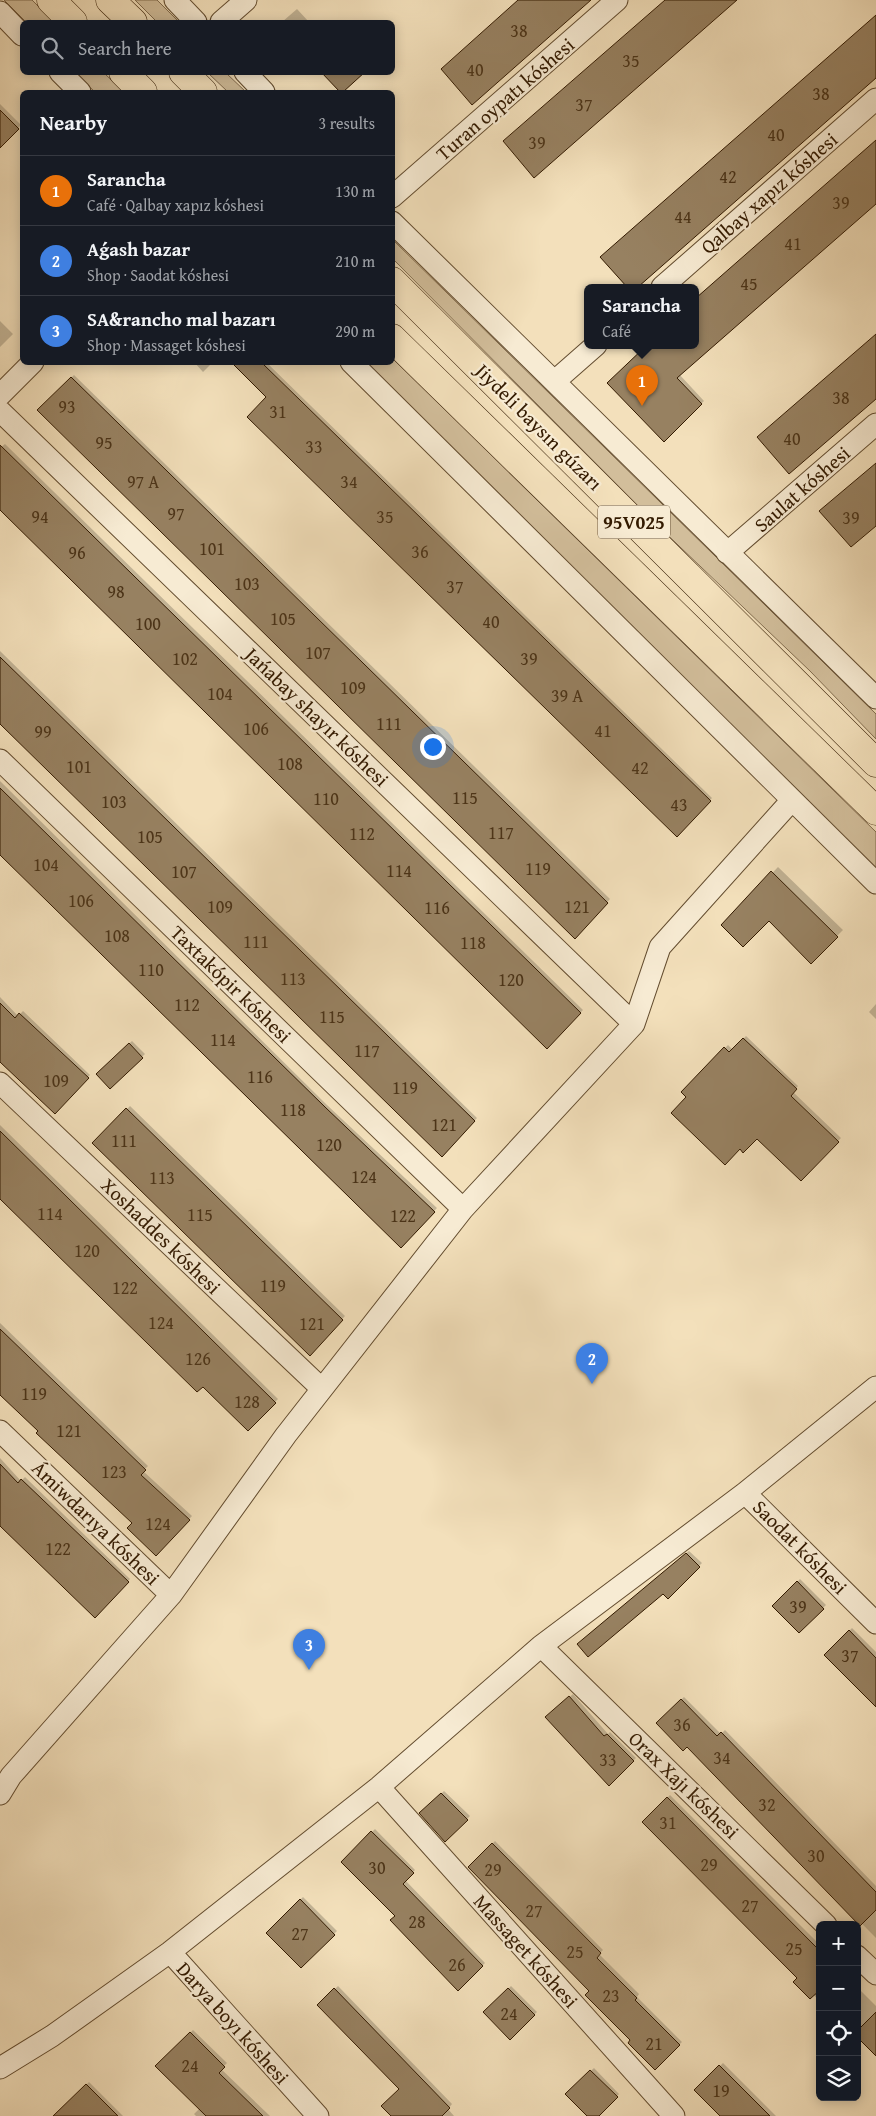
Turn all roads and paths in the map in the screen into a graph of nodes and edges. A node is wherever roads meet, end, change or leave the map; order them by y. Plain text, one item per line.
1 (50, 0) edge
2 (110, 0) edge
3 (175, 0) edge
4 (246, 0) edge
5 (617, 0) edge
6 (0, 12) edge
7 (71, 20) edge
8 (131, 20) edge
9 (194, 20) edge
10 (222, 20) edge
11 (20, 33) edge
12 (63, 75) edge
13 (126, 75) edge
14 (186, 75) edge
15 (248, 75) edge
16 (78, 90) edge
17 (141, 90) edge
18 (201, 90) edge
19 (262, 90) edge
20 (876, 99) edge
21 (395, 194) edge
22 (395, 225) edge
23 (395, 284) edge
24 (665, 284) edge
25 (395, 341) edge
26 (592, 349) edge
27 (29, 365) edge
28 (354, 365) edge
29 (555, 382) junction
30 (0, 395) edge
31 (0, 410) edge
32 (876, 424) edge
33 (727, 553) junction
34 (876, 698) edge
35 (0, 760) edge
36 (876, 762) edge
37 (792, 800) junction
38 (876, 811) edge
39 (876, 883) edge
40 (634, 1024) junction
41 (0, 1083) edge
42 (463, 1209) junction
43 (876, 1387) edge
44 (322, 1389) junction
45 (0, 1431) edge
46 (746, 1493) junction
47 (171, 1595) junction
48 (876, 1622) edge
49 (541, 1646) junction
50 (6, 1770) edge
51 (379, 1786) junction
52 (0, 1794) edge
53 (822, 1921) edge
54 (170, 1952) junction
55 (861, 1960) edge
56 (876, 1974) edge
57 (0, 2068) edge
58 (318, 2116) edge
59 (674, 2116) edge

1 - 7 main road
2 - 8 main road
3 - 9 street
4 - 10 street
5 - 21 street, Turan oypatı kóshesi
6 - 11 street
12 - 16 street
13 - 17 main road
14 - 18 main road
15 - 19 street
20 - 24 street, Qalbay xapız kóshesi
22 - 29 street
23 - 36 main road, Jiydeli baysın gúzarı / 95V025
25 - 38 main road, Jiydeli baysın gúzarı / 95V025
26 - 29 street
27 - 30 street
28 - 37 street
29 - 33 street
31 - 40 street, Jańabay shayır kóshesi
32 - 33 street, Saulat kóshesi
33 - 34 street
35 - 42 street, Taxtakópir kóshesi
37 - 39 street
37 - 40 street
40 - 42 street
41 - 44 street, Xoshaddes kóshesi
42 - 44 street
43 - 46 street
44 - 47 street
45 - 47 street, Ámiwdarıya kóshesi
46 - 48 street, Saodat kóshesi
46 - 49 street
47 - 50 street
49 - 51 street
49 - 53 street, Orax Xajı kóshesi
50 - 52 street
51 - 54 street
51 - 59 street, Massaget kóshesi
54 - 57 street
54 - 58 street, Darya boyı kóshesi
55 - 56 street

